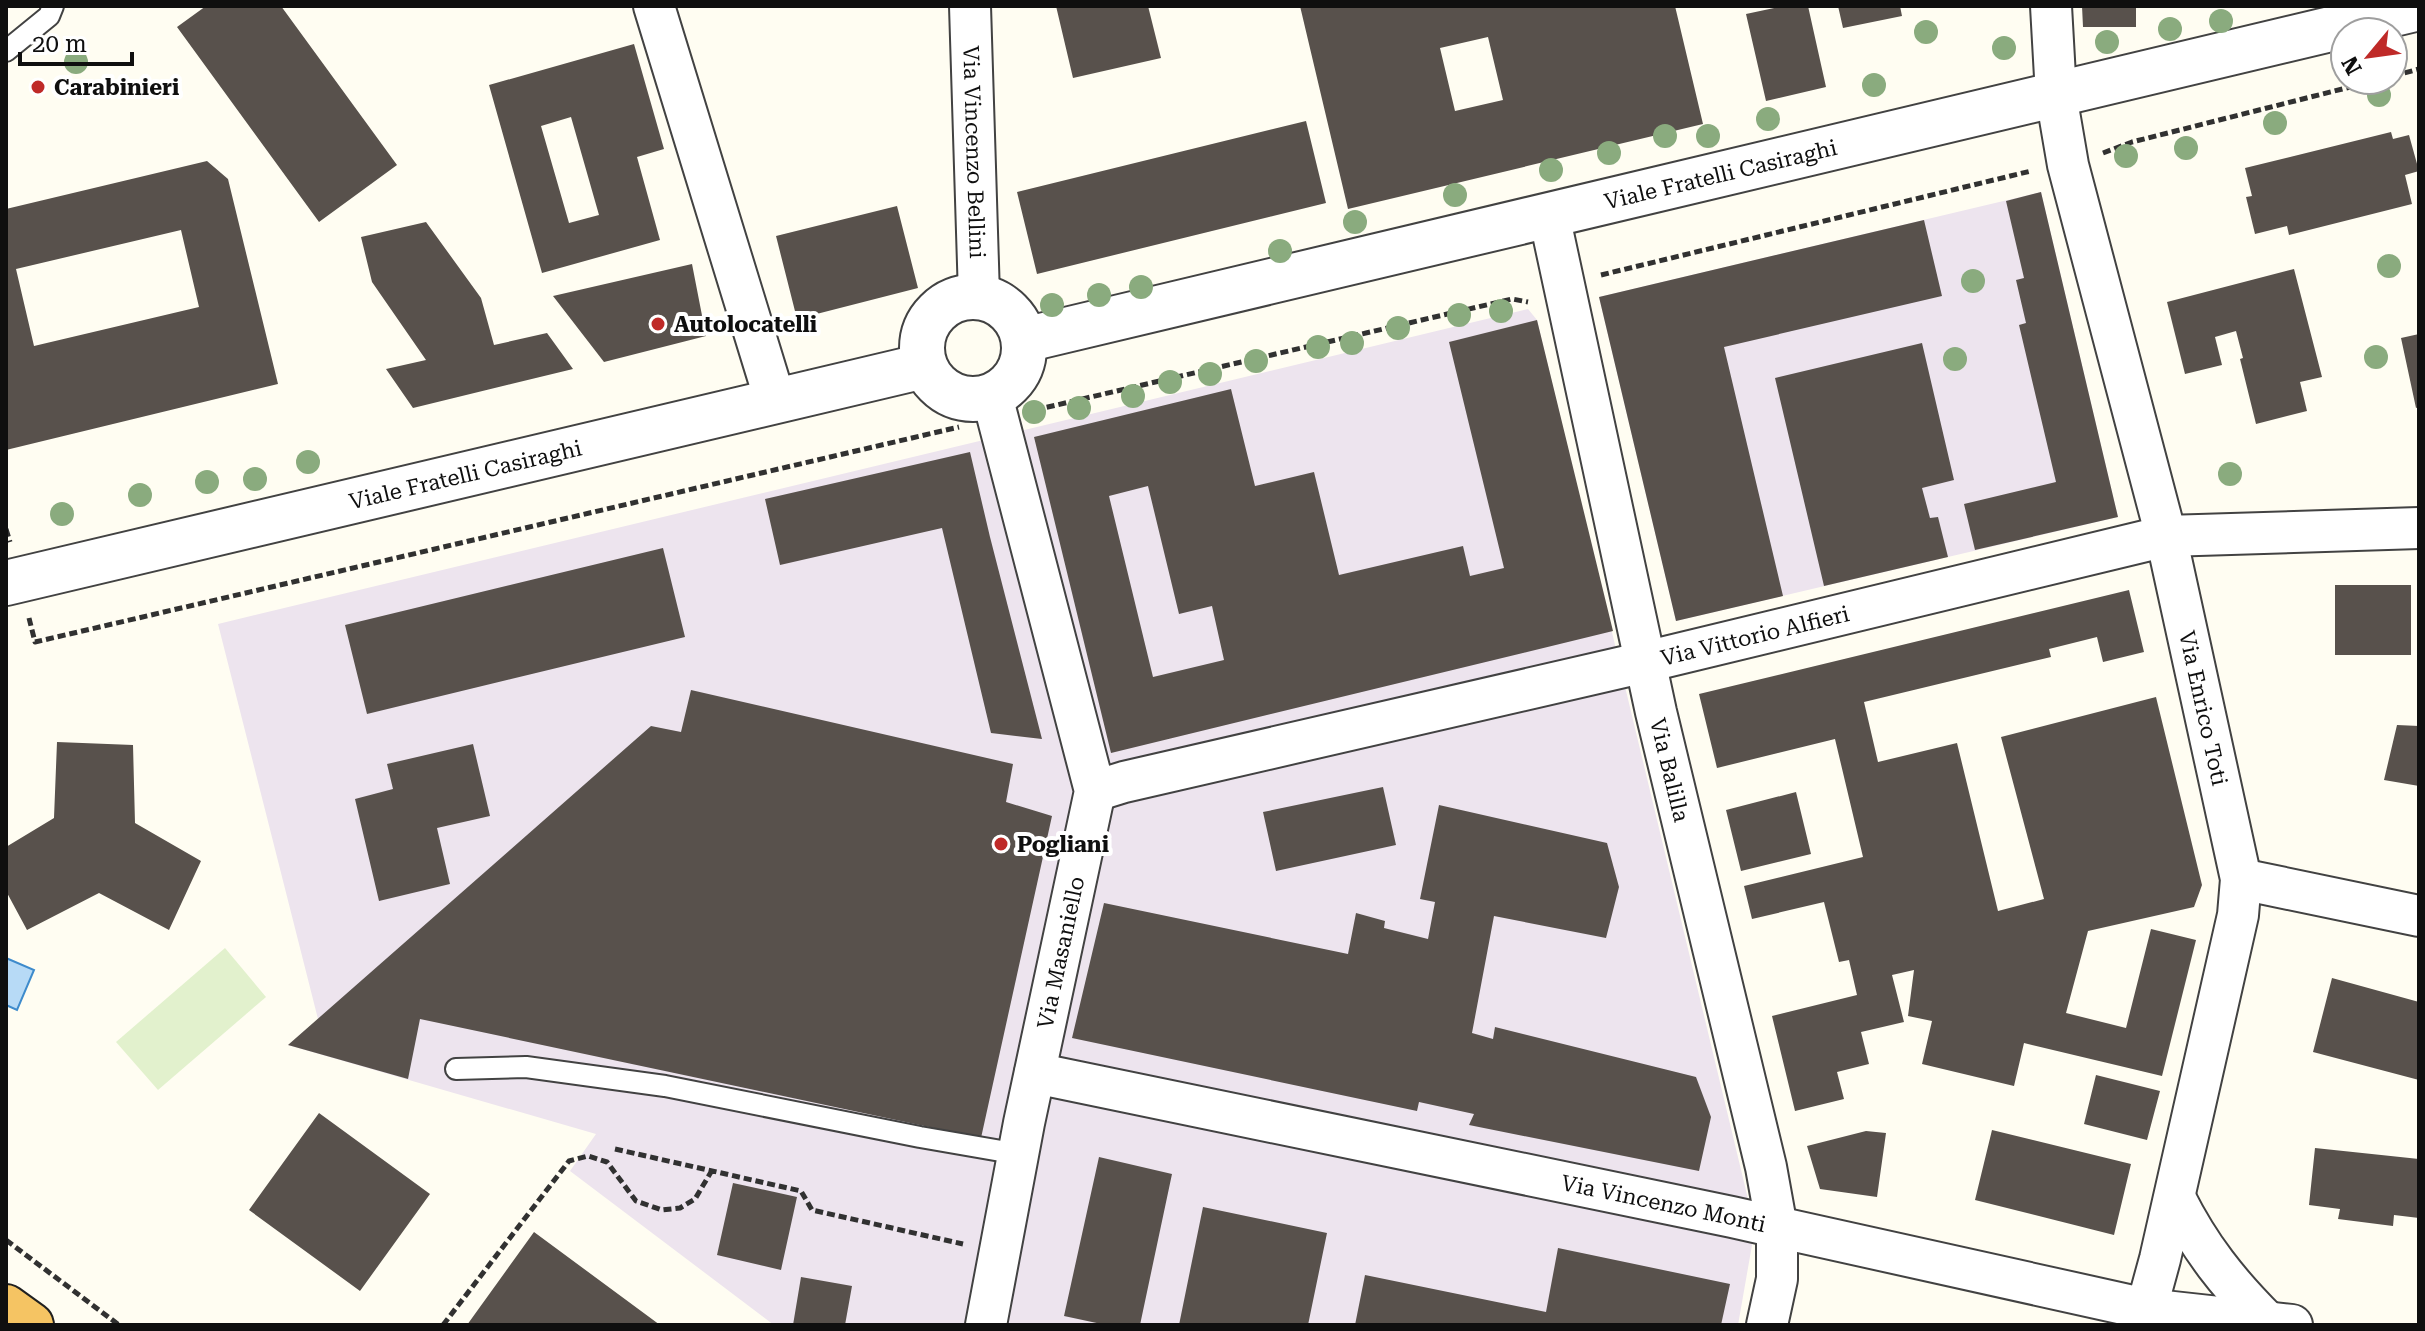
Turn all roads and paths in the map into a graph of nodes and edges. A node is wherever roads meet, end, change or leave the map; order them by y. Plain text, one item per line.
1 (53, 6) edge
2 (654, 6) edge
3 (970, 6) edge
4 (2051, 6) edge
5 (2419, 8) edge
6 (6, 51) edge
7 (2329, 92) edge
8 (2056, 95) junction
9 (2068, 165) junction
10 (1549, 215) junction
11 (979, 296) junction
12 (1565, 296) junction
13 (1024, 340) junction
14 (924, 366) junction
15 (775, 400) junction
16 (995, 407) junction
17 (2419, 528) edge
18 (6, 529) edge
19 (2166, 536) junction
20 (12, 582) edge
21 (1645, 662) junction
22 (1095, 791) junction
23 (2241, 879) junction
24 (2419, 916) edge
25 (456, 1069) dead end
26 (1035, 1073) junction
27 (615, 1149) dead end
28 (1018, 1154) junction
29 (711, 1172) junction
30 (2175, 1198) junction
31 (1777, 1228) junction
32 (6, 1240) edge
33 (1000, 1252) junction
34 (6, 1307) edge
35 (2144, 1317) edge
36 (2279, 1324) edge
37 (31, 1325) edge
38 (119, 1325) edge
39 (443, 1325) edge
40 (986, 1325) edge
41 (1767, 1325) edge

1 - 6 lane
2 - 15 street
3 - 11 street, Via Vincenzo Bellini
4 - 8 street, Via Enrico Toti
5 - 8 street, Viale Fratelli Casiraghi
7 - 9 path
8 - 9 street, Via Enrico Toti
8 - 10 street, Viale Fratelli Casiraghi
9 - 12 path
9 - 19 street, Via Enrico Toti
10 - 12 street, Via Balilla
10 - 13 street, Viale Fratelli Casiraghi
11 - 13 street
11 - 14 street
12 - 16 path
12 - 21 street, Via Balilla
13 - 16 street
14 - 15 street, Viale Fratelli Casiraghi
14 - 16 street
15 - 20 street, Viale Fratelli Casiraghi
16 - 20 path
16 - 22 street, Via Masaniello
17 - 19 street, Via Vittorio Alfieri
18 - 20 path
19 - 21 street, Via Vittorio Alfieri
19 - 23 street, Via Enrico Toti
21 - 22 street, Via Vittorio Alfieri
21 - 31 street, Via Balilla
22 - 26 street, Via Masaniello
23 - 24 street
23 - 30 street, Via Enrico Toti
25 - 28 lane
26 - 28 street, Via Masaniello
26 - 31 street, Via Vincenzo Monti
27 - 29 path
28 - 33 street, Via Masaniello
29 - 33 path
29 - 39 path
30 - 35 street, Via Enrico Toti
30 - 36 street
31 - 35 street, Via Vincenzo Monti
31 - 41 street, Via Balilla
32 - 38 path
33 - 40 street, Via Masaniello
34 - 37 highway
35 - 36 street, Via Vincenzo Monti

